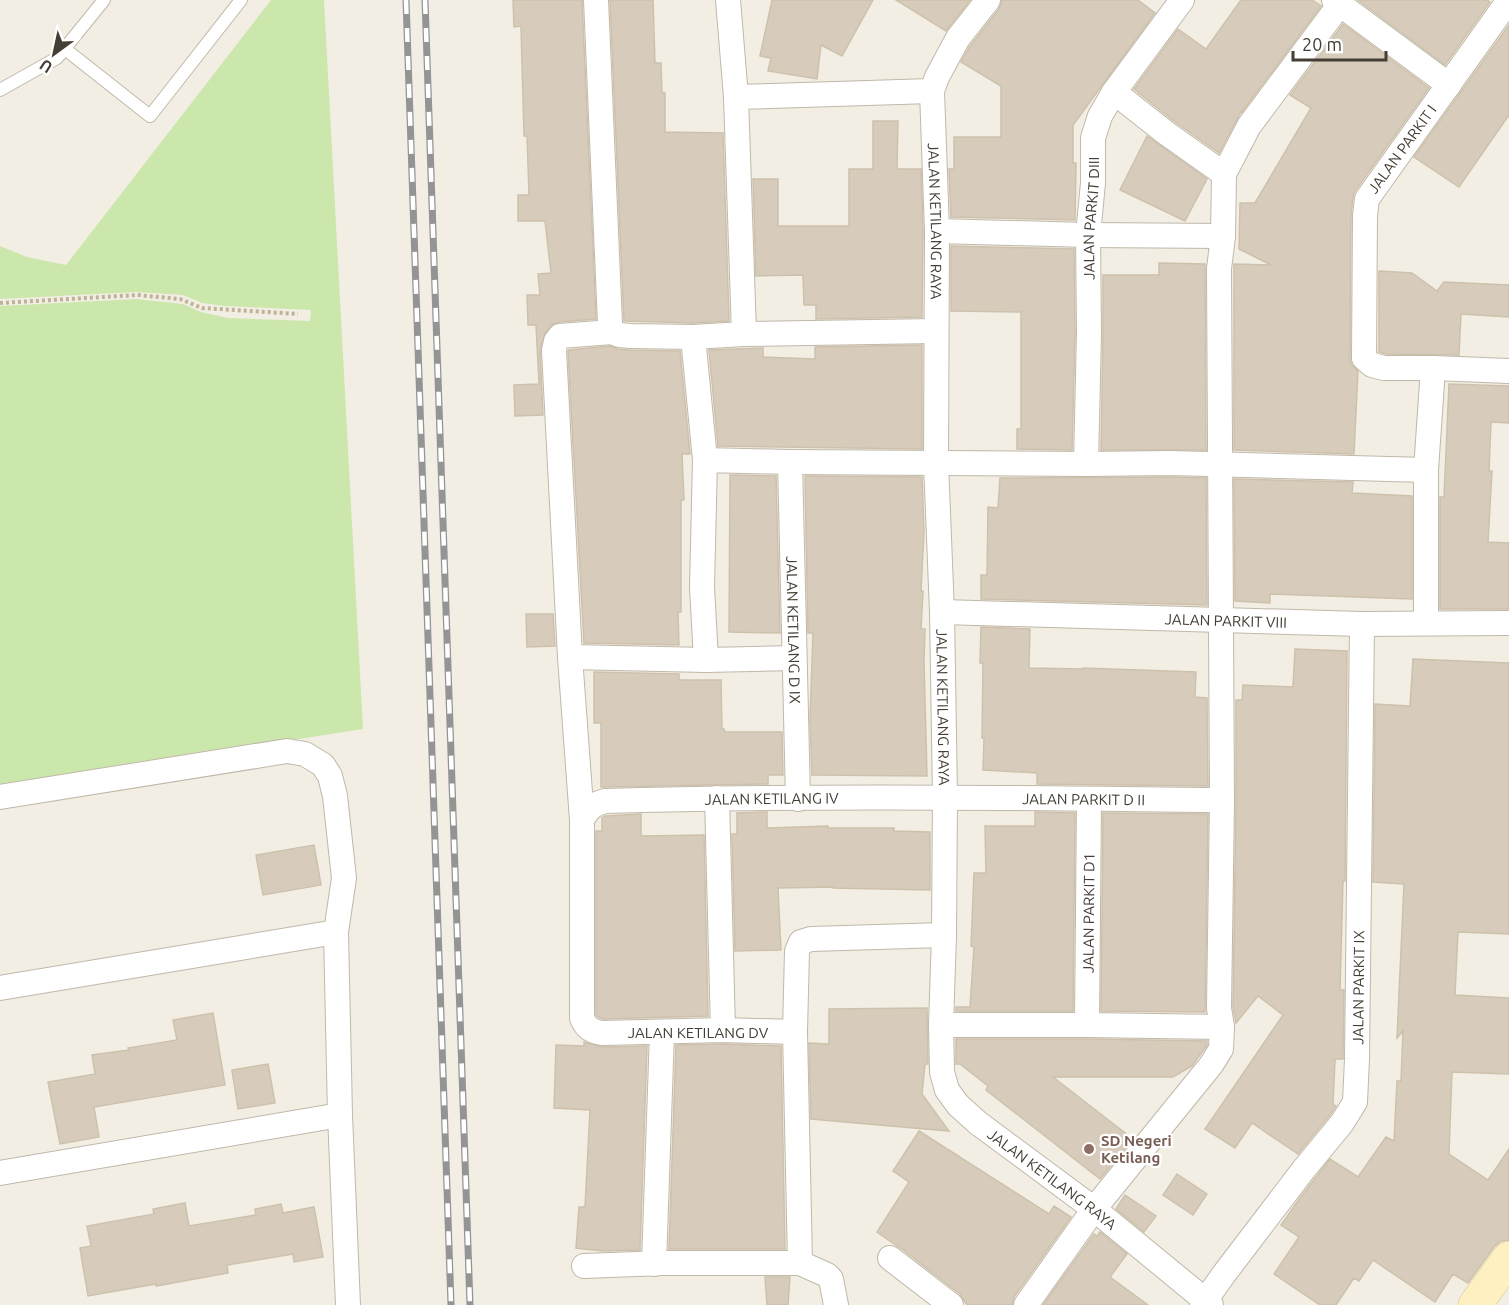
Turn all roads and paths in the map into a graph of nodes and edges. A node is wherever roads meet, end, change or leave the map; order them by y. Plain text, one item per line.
1 (104, 0) edge
2 (241, 0) edge
3 (596, 0) edge
4 (728, 0) edge
5 (988, 0) edge
6 (1182, 0) edge
7 (1509, 0) edge
8 (1337, 2) edge
9 (65, 49) junction
10 (1449, 84) junction
11 (0, 90) edge
12 (932, 91) junction
13 (1114, 92) junction
14 (736, 97) junction
15 (1224, 174) junction
16 (937, 231) junction
17 (1088, 235) junction
18 (1223, 236) junction
19 (0, 303) edge
20 (298, 314) dead end
21 (936, 331) junction
22 (612, 332) junction
23 (744, 334) junction
24 (693, 337) junction
25 (1433, 368) junction
26 (1509, 371) edge
27 (705, 460) junction
28 (790, 462) junction
29 (936, 463) junction
30 (1086, 464) junction
31 (1220, 464) junction
32 (1426, 470) junction
33 (942, 612) junction
34 (1220, 621) junction
35 (1426, 623) junction
36 (1509, 623) edge
37 (1362, 624) junction
38 (570, 657) junction
39 (794, 658) junction
40 (706, 660) junction
41 (0, 797) edge
42 (945, 797) junction
43 (717, 798) junction
44 (798, 799) junction
45 (1089, 799) junction
46 (1222, 800) junction
47 (589, 811) junction
48 (336, 932) junction
49 (944, 935) junction
50 (0, 988) edge
51 (941, 1025) junction
52 (1087, 1025) junction
53 (1222, 1028) junction
54 (723, 1030) junction
55 (662, 1032) junction
56 (795, 1032) junction
57 (340, 1116) junction
58 (0, 1173) edge
59 (1094, 1209) junction
60 (890, 1258) dead end
61 (1509, 1258) edge
62 (800, 1263) junction
63 (654, 1264) junction
64 (584, 1266) dead end
65 (1206, 1304) edge
66 (346, 1305) edge
67 (837, 1305) edge
68 (951, 1305) edge
69 (1026, 1305) edge
70 (1475, 1305) edge

1 - 9 lane
2 - 9 lane
3 - 22 street
4 - 14 street
5 - 12 street, JALAN KETILANG RAYA
6 - 13 street, JALAN PARKIT DIII
7 - 10 street, JALAN PARKIT I
8 - 10 street
8 - 15 street
9 - 11 lane
10 - 25 street, JALAN PARKIT I
12 - 14 street
12 - 16 street, JALAN KETILANG RAYA
13 - 15 street
13 - 17 street, JALAN PARKIT DIII
14 - 23 street
15 - 18 street
16 - 17 street
16 - 21 street, JALAN KETILANG RAYA
17 - 18 street
17 - 30 street, JALAN PARKIT DIII
18 - 31 street
19 - 20 path
21 - 23 street
21 - 29 street, JALAN KETILANG RAYA
22 - 24 street
22 - 38 street
23 - 24 street
24 - 27 street
25 - 26 street
25 - 32 street
27 - 28 street
27 - 40 street
28 - 29 street
28 - 39 street, JALAN KETILANG D IX
29 - 30 street
29 - 33 street, JALAN KETILANG RAYA
30 - 31 street
31 - 32 street
31 - 34 street
32 - 35 street
33 - 34 street, JALAN PARKIT VIII
33 - 42 street, JALAN KETILANG RAYA
34 - 37 street, JALAN PARKIT VIII
34 - 46 street
35 - 36 street, JALAN PARKIT VIII
35 - 37 street, JALAN PARKIT VIII
37 - 65 street, JALAN PARKIT IX
38 - 40 street
38 - 47 street
39 - 40 street
39 - 44 street, JALAN KETILANG D IX
41 - 48 street
42 - 44 street, JALAN KETILANG IV
42 - 45 street, JALAN PARKIT D II
42 - 49 street, JALAN KETILANG RAYA
43 - 44 street, JALAN KETILANG IV
43 - 47 street, JALAN KETILANG IV
43 - 54 street
45 - 46 street, JALAN PARKIT D II
45 - 52 street, JALAN PARKIT D1
46 - 53 street
47 - 55 street, JALAN KETILANG DV
48 - 50 street
48 - 57 street
49 - 51 street, JALAN KETILANG RAYA
49 - 56 street
51 - 52 street
51 - 59 street, JALAN KETILANG RAYA
52 - 53 street
53 - 59 street
54 - 55 street, JALAN KETILANG DV
54 - 56 street, JALAN KETILANG DV
55 - 63 street
56 - 62 street
57 - 58 street
57 - 66 street
59 - 65 street, JALAN KETILANG RAYA
59 - 69 street
60 - 68 street
61 - 70 street
62 - 63 street
62 - 67 street
63 - 64 street

